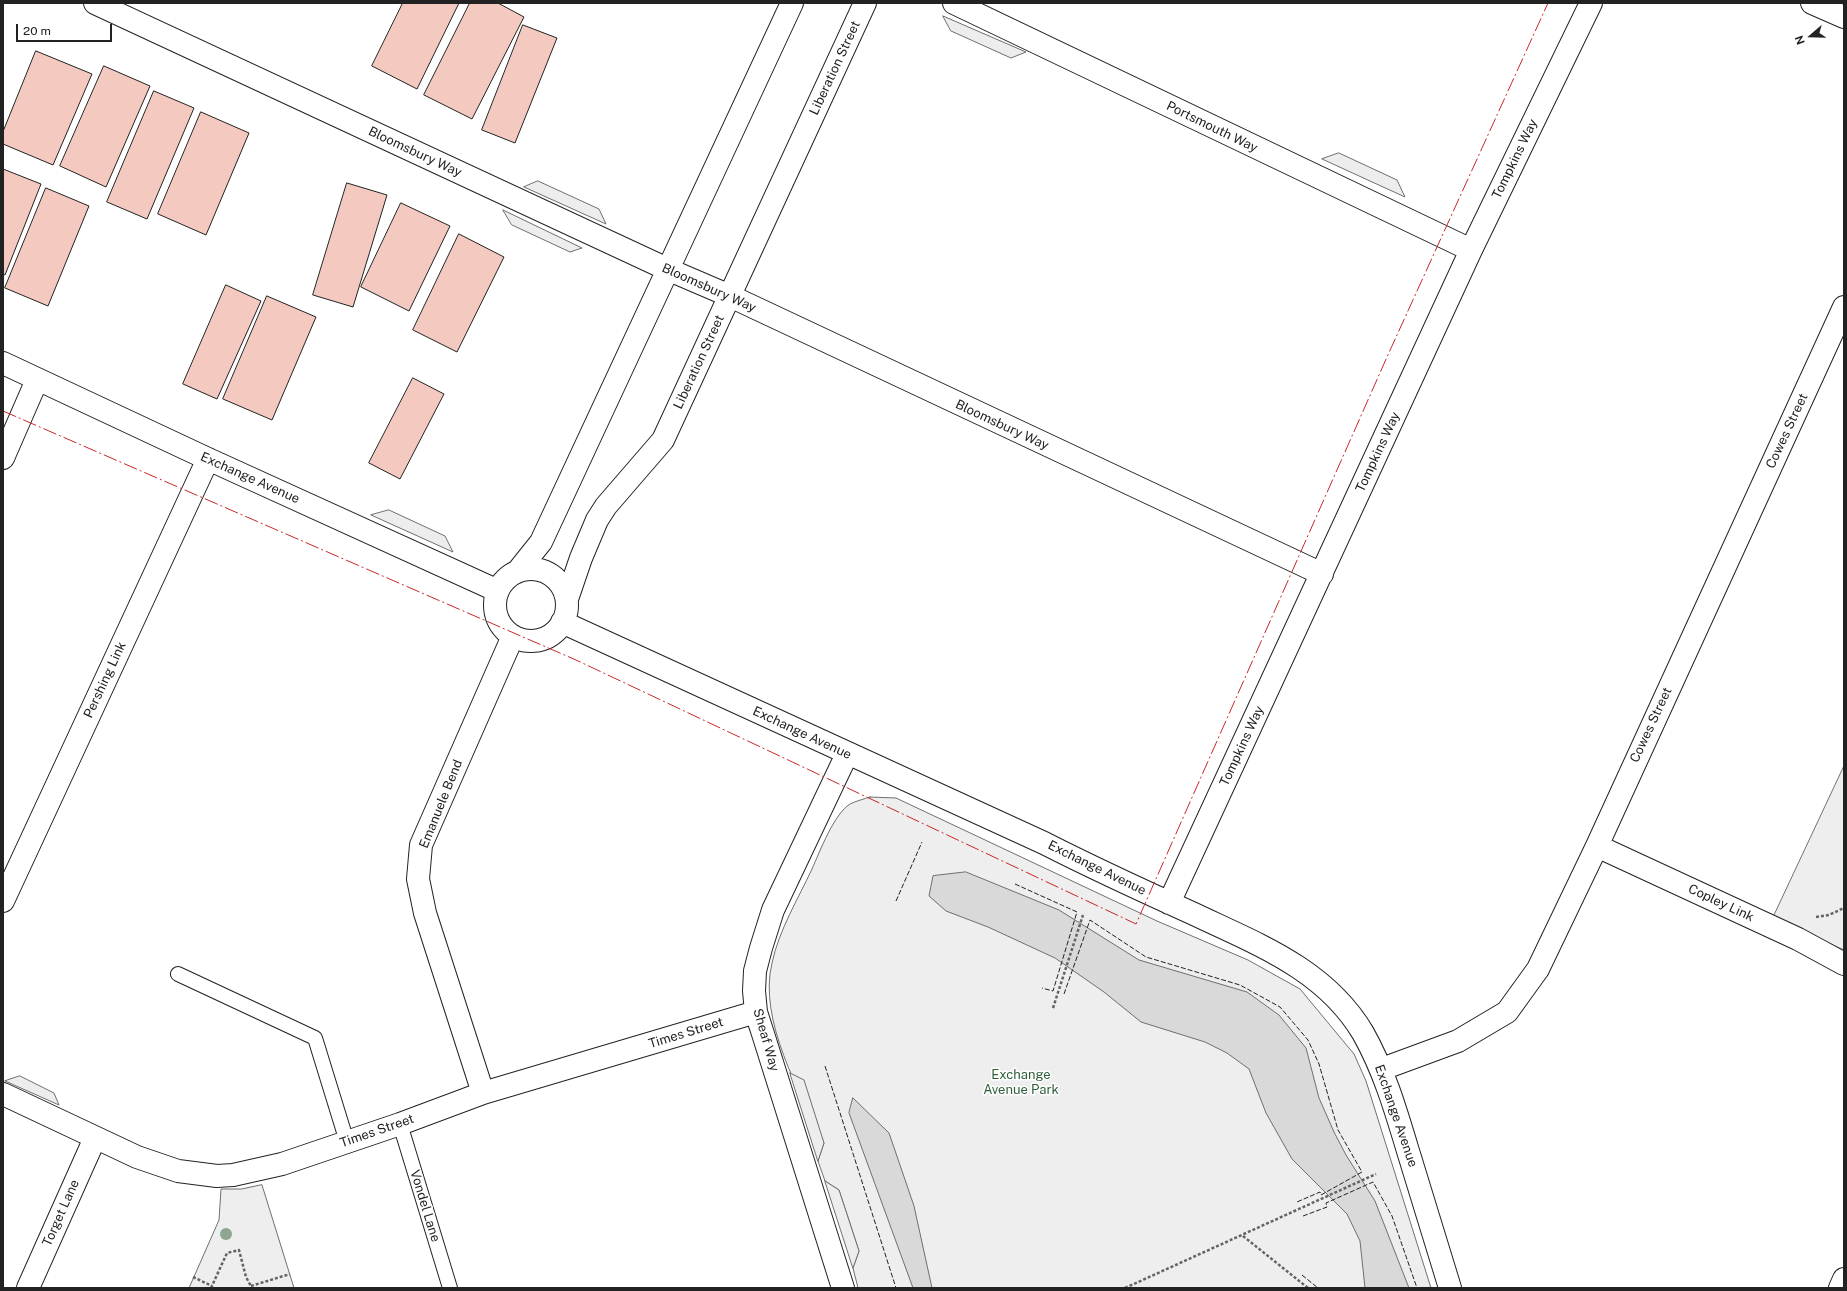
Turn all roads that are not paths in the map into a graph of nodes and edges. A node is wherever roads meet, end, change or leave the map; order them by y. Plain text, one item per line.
1 (95, 3) edge
2 (792, 3) edge
3 (865, 3) edge
4 (954, 3) edge
5 (1591, 3) edge
6 (1812, 3) edge
7 (1844, 17) edge
8 (1471, 250) junction
9 (667, 269) junction
10 (730, 296) junction
11 (1844, 307) edge
12 (3, 363) edge
13 (37, 380) junction
14 (3, 458) edge
15 (208, 459) junction
16 (517, 572) junction
17 (1322, 574) junction
18 (498, 591) junction
19 (567, 600) junction
20 (562, 622) junction
21 (513, 636) junction
22 (847, 754) junction
23 (1597, 846) junction
24 (3, 901) edge
25 (1169, 903) junction
26 (1844, 964) edge
27 (178, 974) dead end
28 (756, 1012) junction
29 (1382, 1069) junction
30 (3, 1094) edge
31 (483, 1094) junction
32 (400, 1124) junction
33 (95, 1138) junction
34 (347, 1142) junction
35 (1844, 1279) edge
36 (28, 1288) edge
37 (450, 1288) edge
38 (843, 1288) edge
39 (1450, 1288) edge
40 (1840, 1288) edge

1 - 9 street, Bloomsbury Way
2 - 9 street
3 - 10 street, Liberation Street
4 - 8 street, Portsmouth Way
5 - 8 street, Tompkins Way
6 - 7 street
8 - 17 street, Tompkins Way
9 - 10 street, Bloomsbury Way
9 - 16 street
10 - 17 street, Bloomsbury Way
10 - 19 street, Liberation Street
11 - 23 street, Cowes Street
12 - 13 street, Exchange Avenue
13 - 14 street
13 - 15 street, Exchange Avenue
15 - 18 street, Exchange Avenue
15 - 24 street, Pershing Link
16 - 18 street
16 - 19 street
17 - 25 street, Tompkins Way
18 - 21 street
19 - 20 street
20 - 21 street
20 - 22 street, Exchange Avenue
21 - 31 street, Emanuele Bend
22 - 25 street, Exchange Avenue
22 - 28 street, Sheaf Way
23 - 26 street, Copley Link
23 - 29 street, Cowes Street
25 - 29 street, Exchange Avenue
27 - 34 lane
28 - 31 street, Times Street
28 - 38 street, Sheaf Way
29 - 39 street, Exchange Avenue
30 - 33 street, Times Street
31 - 32 street, Times Street
32 - 34 street, Times Street
32 - 37 lane, Vondel Lane
33 - 34 street, Times Street
33 - 36 street, Torget Lane
35 - 40 street

